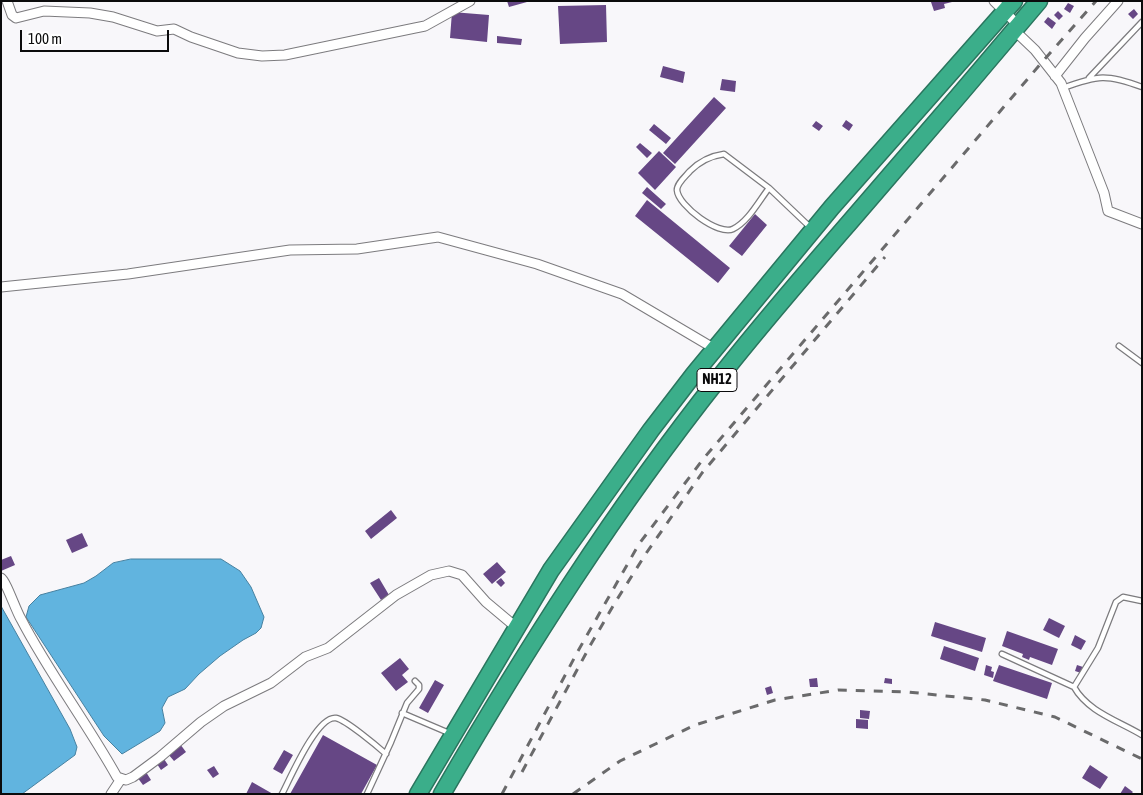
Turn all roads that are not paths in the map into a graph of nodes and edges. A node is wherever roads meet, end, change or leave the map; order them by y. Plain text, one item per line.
1 (7, 1) edge
2 (470, 1) edge
3 (1039, 1) edge
4 (1118, 1) edge
5 (1004, 5) edge
6 (1142, 22) edge
7 (1016, 28) junction
8 (1055, 76) junction
9 (1090, 78) junction
10 (1142, 87) edge
11 (1063, 88) junction
12 (768, 188) junction
13 (1142, 224) edge
14 (814, 230) junction
15 (1, 287) edge
16 (1119, 346) dead end
17 (715, 349) junction
18 (1142, 363) edge
19 (1, 578) edge
20 (1142, 601) edge
21 (517, 628) junction
22 (1002, 654) dead end
23 (415, 681) dead end
24 (1074, 687) junction
25 (402, 713) junction
26 (453, 734) junction
27 (1142, 735) edge
28 (386, 754) junction
29 (120, 779) junction
30 (111, 794) edge
31 (282, 794) edge
32 (367, 794) edge
33 (418, 794) edge
34 (442, 794) edge

1 - 2 street
3 - 7 highway, NH12
4 - 8 street
5 - 7 street
5 - 14 highway, NH12
6 - 9 lane
7 - 8 street
7 - 34 highway, NH12
8 - 11 street
9 - 10 lane
9 - 11 lane
11 - 13 street
12 - 12 lane
12 - 14 lane
14 - 17 highway, NH12
15 - 17 street
16 - 18 lane
17 - 21 highway, NH12
19 - 29 street
20 - 24 lane
21 - 26 highway, NH12
21 - 29 street
22 - 24 lane
23 - 25 lane
24 - 27 lane
25 - 26 lane
25 - 28 lane
26 - 33 highway, NH12
28 - 31 lane
28 - 32 lane
29 - 30 street

